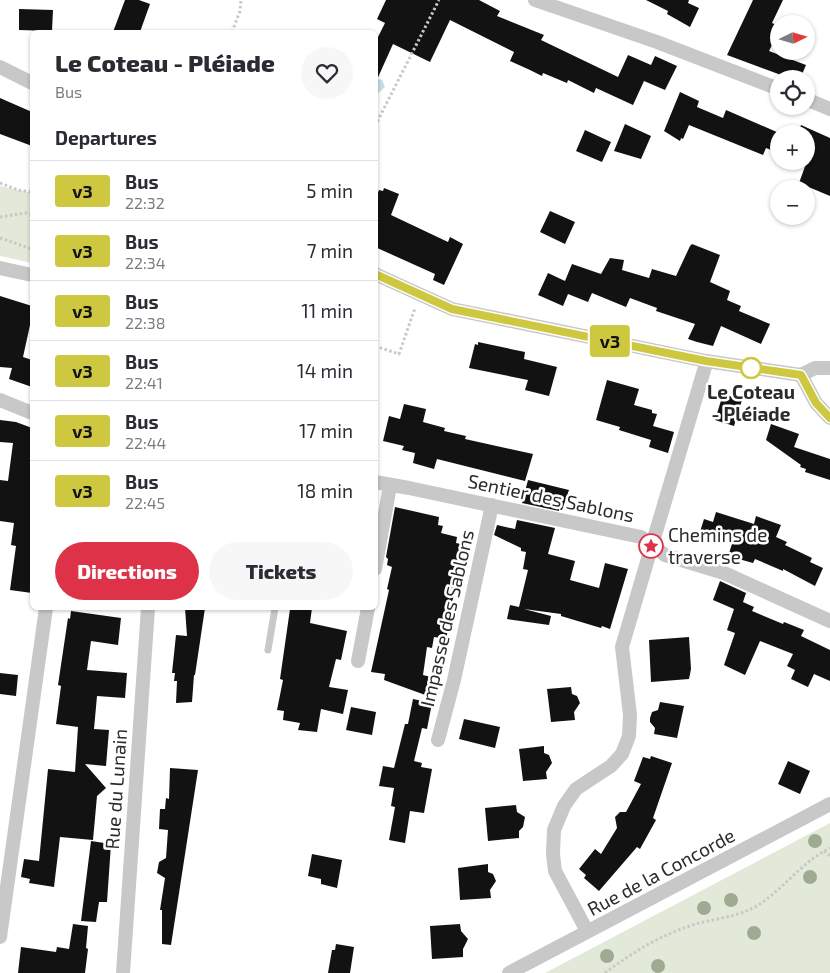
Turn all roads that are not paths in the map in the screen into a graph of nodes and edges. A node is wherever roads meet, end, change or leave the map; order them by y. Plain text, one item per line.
1 (535, 0) edge
2 (0, 67) edge
3 (30, 82) edge
4 (770, 86) edge
5 (815, 103) edge
6 (830, 108) edge
7 (0, 268) edge
8 (30, 275) edge
9 (378, 275) edge
10 (705, 367) dead end
11 (830, 368) edge
12 (801, 375) junction
13 (0, 400) edge
14 (30, 412) edge
15 (830, 418) edge
16 (378, 483) edge
17 (390, 486) junction
18 (492, 505) junction
19 (652, 545) junction
20 (378, 552) edge
21 (46, 610) edge
22 (148, 610) edge
23 (275, 610) edge
24 (368, 610) edge
25 (830, 620) edge
26 (268, 650) dead end
27 (358, 661) dead end
28 (438, 740) dead end
29 (830, 804) edge
30 (588, 931) junction
31 (0, 937) edge
32 (123, 973) edge
33 (509, 973) edge

1 - 4 street
2 - 3 street
5 - 6 street
7 - 8 street
9 - 12 street
10 - 19 street, Sentier des Sablons
11 - 12 street
12 - 15 street
13 - 14 street
16 - 17 street, Sentier des Sablons
17 - 18 street, Sentier des Sablons
17 - 20 street
18 - 19 street, Sentier des Sablons
18 - 28 street, Impasse des Sablons
19 - 25 street
19 - 30 street
21 - 31 street
22 - 32 street, Rue du Lunain
23 - 26 lane
24 - 27 street
29 - 30 street, Rue de la Concorde
30 - 33 street, Rue de la Concorde

